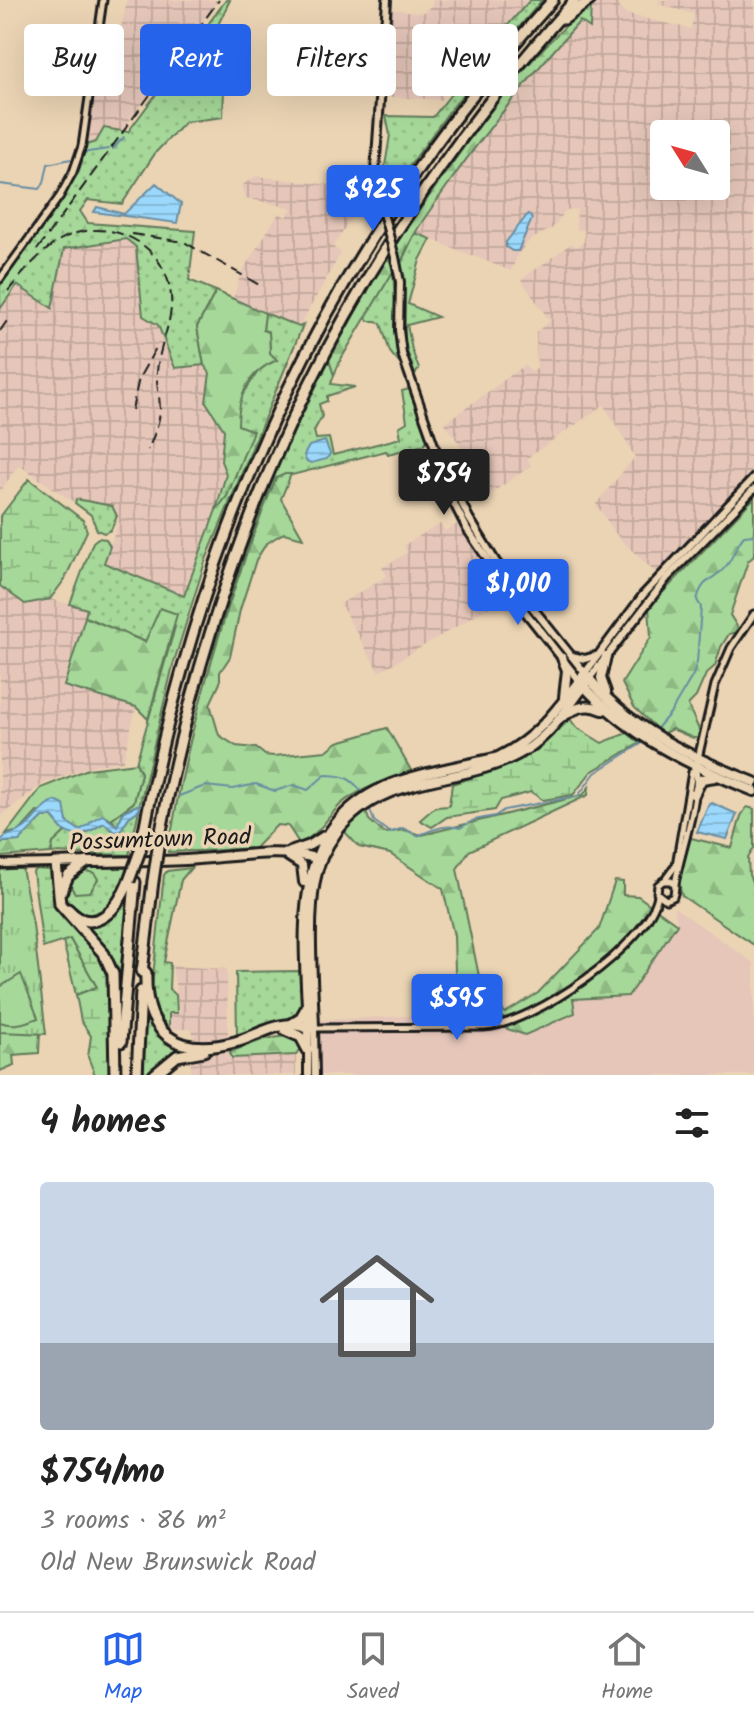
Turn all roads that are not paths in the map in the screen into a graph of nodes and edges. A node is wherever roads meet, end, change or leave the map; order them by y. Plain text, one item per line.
1 (103, 0) edge
2 (387, 0) edge
3 (553, 0) edge
4 (575, 0) edge
5 (590, 0) edge
6 (547, 31) junction
7 (0, 279) edge
8 (754, 478) edge
9 (754, 489) edge
10 (754, 614) edge
11 (603, 654) junction
12 (566, 657) junction
13 (584, 679) junction
14 (610, 700) junction
15 (562, 703) junction
16 (608, 712) junction
17 (557, 721) junction
18 (697, 762) junction
19 (720, 777) junction
20 (754, 782) edge
21 (754, 791) edge
22 (694, 795) junction
23 (366, 801) junction
24 (330, 830) junction
25 (286, 854) junction
26 (318, 859) junction
27 (87, 862) junction
28 (58, 863) junction
29 (0, 864) edge
30 (665, 880) junction
31 (132, 882) junction
32 (675, 886) junction
33 (62, 890) junction
34 (658, 895) junction
35 (305, 898) junction
36 (666, 900) junction
37 (653, 911) junction
38 (142, 969) junction
39 (307, 1007) junction
40 (287, 1028) junction
41 (311, 1028) junction
42 (308, 1050) junction
43 (117, 1075) edge
44 (137, 1075) edge
45 (154, 1075) edge
46 (308, 1075) edge
47 (315, 1075) edge

1 - 7 street
2 - 12 main road, bridge
3 - 31 highway, bridge
4 - 6 highway
5 - 6 highway
6 - 38 highway, bridge
8 - 11 main road
9 - 11 main road
10 - 18 street
11 - 12 main road
11 - 13 main road
11 - 14 highway
12 - 13 main road
12 - 15 highway
13 - 14 highway
13 - 15 highway
13 - 16 highway
13 - 17 highway
14 - 18 highway
15 - 23 highway
16 - 17 highway
16 - 18 highway
17 - 23 highway
18 - 19 highway
18 - 20 highway
18 - 22 street
18 - 30 street
19 - 21 highway
19 - 22 highway
22 - 32 street
23 - 24 highway
23 - 26 highway
24 - 25 highway
24 - 26 highway
25 - 26 highway, Possumtown Road
25 - 27 highway, Possumtown Road
25 - 35 highway
26 - 35 highway
26 - 41 highway
27 - 28 highway, Possumtown Road
27 - 33 highway
28 - 29 main road, Possumtown Road
28 - 33 highway
28 - 43 highway
30 - 32 street
30 - 34 street
31 - 33 highway
31 - 43 highway
32 - 36 street
34 - 36 street
34 - 37 street
35 - 39 highway
36 - 37 street
37 - 41 street
38 - 40 highway
38 - 44 highway
39 - 40 highway
39 - 41 highway
40 - 41 highway
40 - 42 highway
40 - 45 highway
41 - 42 main road
41 - 47 main road
42 - 46 main road

